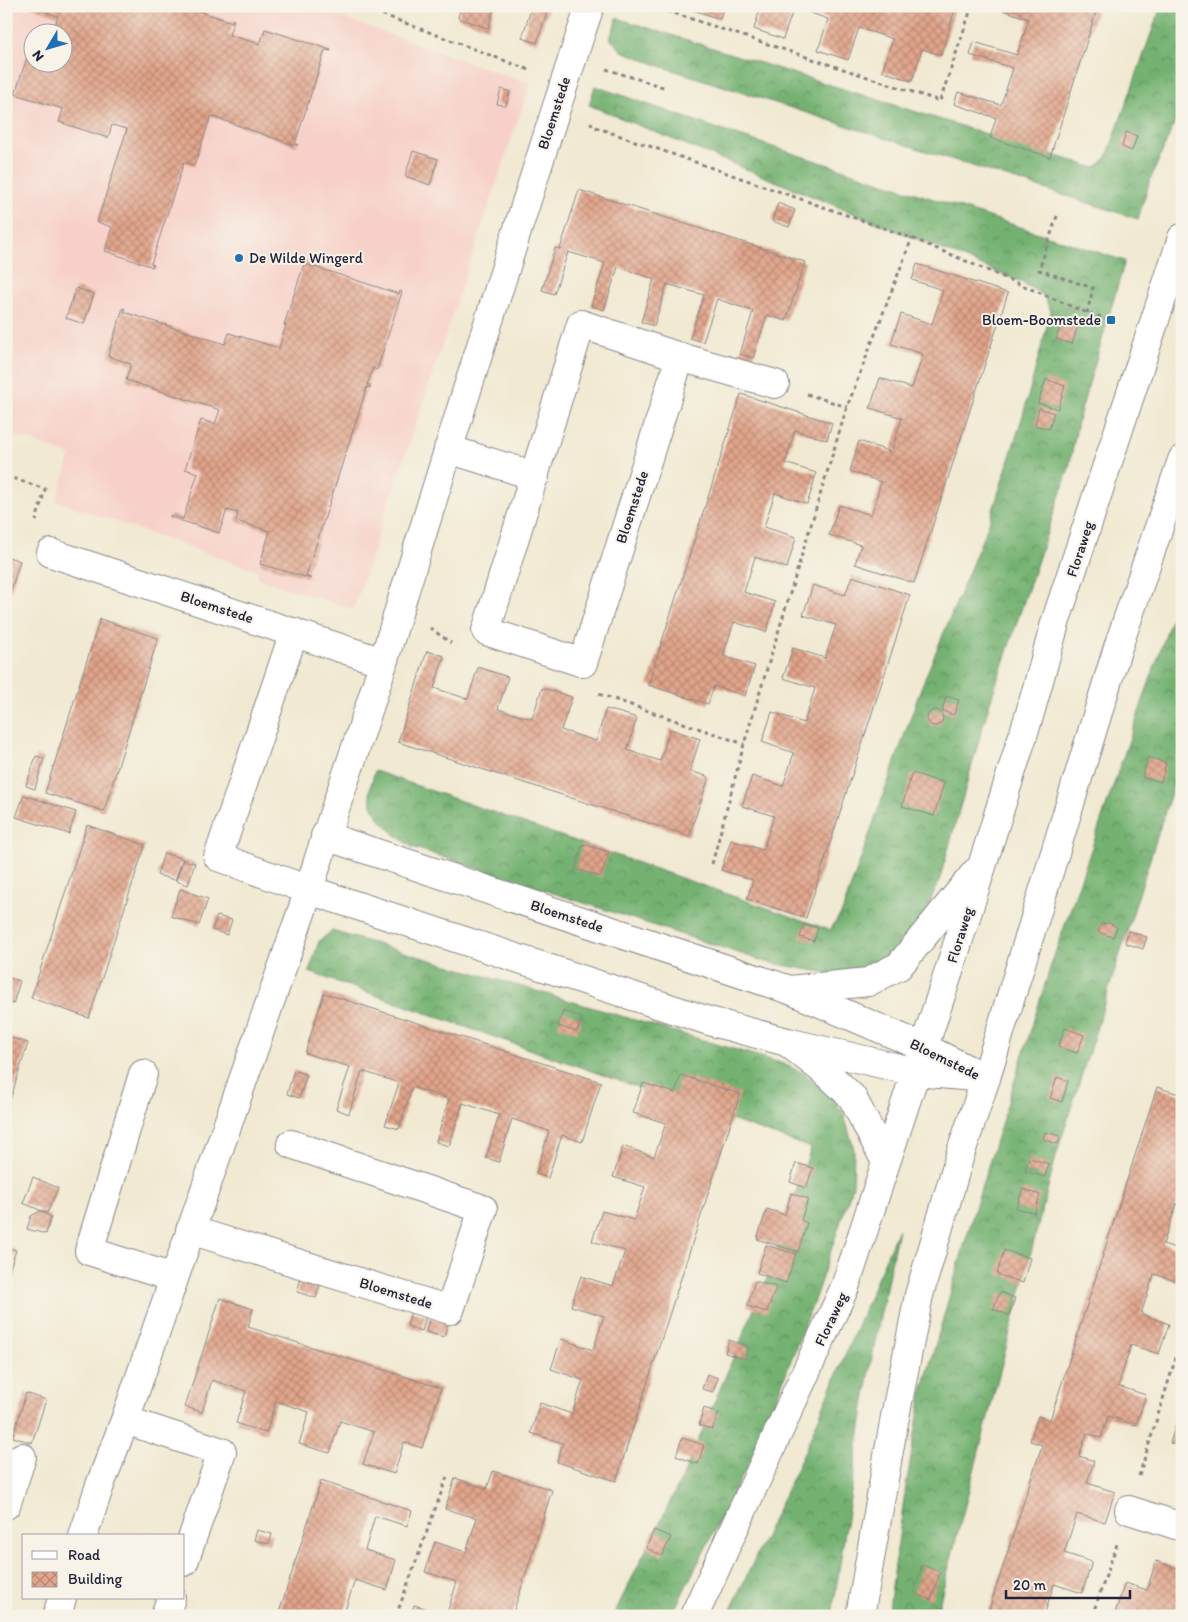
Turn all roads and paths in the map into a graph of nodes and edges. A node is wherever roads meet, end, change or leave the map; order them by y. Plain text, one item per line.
1 (360, 6) edge
2 (590, 6) edge
3 (652, 6) edge
4 (972, 6) edge
5 (573, 57) junction
6 (564, 83) junction
7 (666, 88) dead end
8 (1057, 216) dead end
9 (912, 238) junction
10 (1182, 238) edge
11 (1087, 312) junction
12 (1111, 320) dead end
13 (680, 357) junction
14 (775, 384) joint
15 (847, 407) junction
16 (448, 449) junction
17 (1182, 460) edge
18 (6, 476) edge
19 (535, 476) junction
20 (51, 553) joint
21 (294, 632) junction
22 (383, 662) junction
23 (325, 836) junction
24 (983, 862) junction
25 (712, 864) dead end
26 (309, 890) junction
27 (790, 990) junction
28 (787, 1042) junction
29 (920, 1059) junction
30 (143, 1074) dead end
31 (986, 1078) junction
32 (292, 1144) dead end
33 (886, 1162) junction
34 (190, 1230) junction
35 (174, 1278) junction
36 (1182, 1338) edge
37 (124, 1420) junction
38 (22, 1457) dead end
39 (448, 1474) dead end
40 (6, 1505) edge
41 (1129, 1510) junction
42 (1182, 1527) edge
43 (84, 1534) edge
44 (185, 1559) edge
45 (61, 1600) edge
46 (170, 1600) edge
47 (56, 1616) edge
48 (165, 1616) edge
49 (396, 1616) edge
50 (694, 1616) edge
51 (860, 1616) edge
52 (1092, 1616) edge

1 - 6 path
2 - 5 street, Bloemstede
3 - 4 path
5 - 6 street, Bloemstede
5 - 7 path
6 - 9 path
6 - 16 street, Bloemstede
8 - 11 path
9 - 11 path
9 - 15 path
10 - 24 street, Floraweg
11 - 12 path
13 - 14 street, Bloemstede
13 - 19 street, Bloemstede
13 - 19 street, Bloemstede
14 - 15 path
15 - 25 path
16 - 19 street
16 - 22 street, Bloemstede
17 - 31 street
18 - 20 path
20 - 21 street, Bloemstede
21 - 22 street, Bloemstede
21 - 26 street
22 - 23 street, Bloemstede
23 - 26 street, Bloemstede
23 - 27 street, Bloemstede
24 - 27 street
24 - 29 street, Floraweg
26 - 28 street, Bloemstede
26 - 34 street, Bloemstede
27 - 29 street, Bloemstede
28 - 29 street, Bloemstede
28 - 33 street
29 - 31 street, Bloemstede
29 - 33 street, Floraweg
30 - 35 street
31 - 51 street
32 - 34 street, Bloemstede
33 - 50 street, Floraweg
34 - 35 street, Bloemstede
35 - 37 street, Bloemstede
36 - 41 path
37 - 43 street, Bloemstede
37 - 44 street
38 - 40 street
39 - 49 path
41 - 42 street
41 - 52 path
45 - 47 street
46 - 48 street

